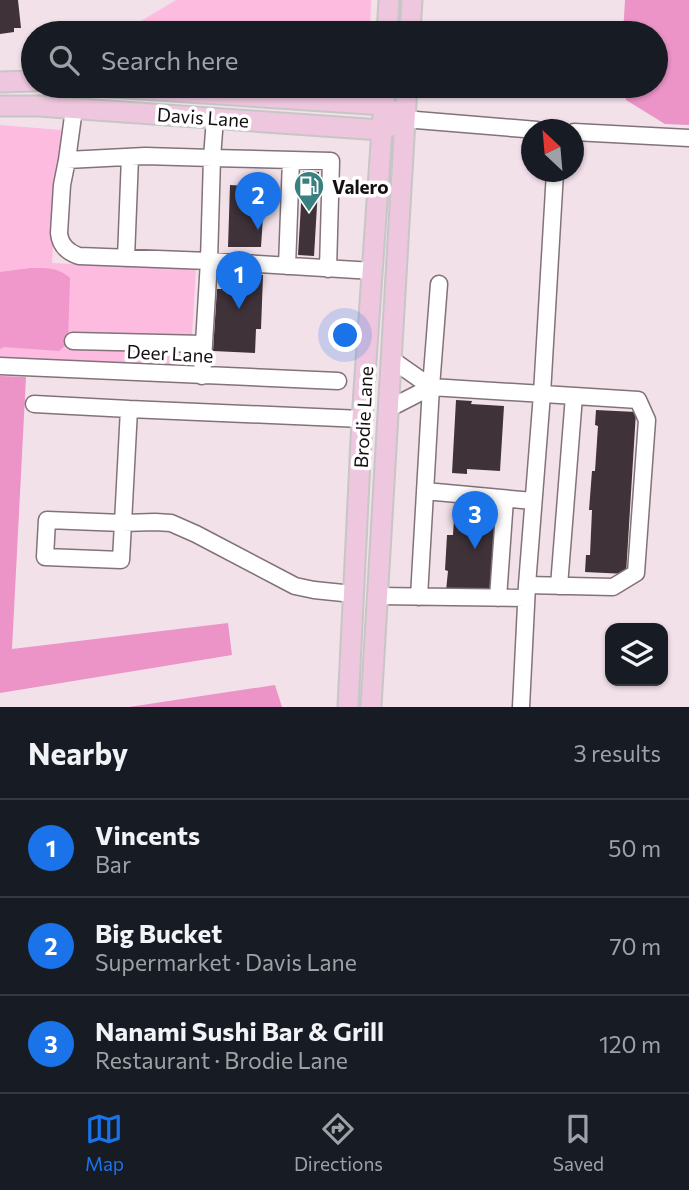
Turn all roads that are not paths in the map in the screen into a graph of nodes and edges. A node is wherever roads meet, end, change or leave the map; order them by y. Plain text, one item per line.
1 (389, 0) edge
2 (412, 0) edge
3 (388, 21) edge
4 (411, 21) edge
5 (21, 81) edge
6 (0, 82) edge
7 (86, 98) edge
8 (128, 98) edge
9 (175, 98) edge
10 (384, 98) edge
11 (386, 98) edge
12 (406, 98) edge
13 (0, 106) edge
14 (74, 109) junction
15 (215, 118) junction
16 (404, 119) junction
17 (521, 129) edge
18 (382, 130) junction
19 (584, 133) edge
20 (689, 138) edge
21 (130, 157) junction
22 (212, 158) junction
23 (67, 160) junction
24 (291, 160) junction
25 (554, 182) edge
26 (126, 258) junction
27 (209, 261) junction
28 (287, 266) junction
29 (328, 268) junction
30 (373, 271) junction
31 (439, 284) dead end
32 (73, 341) dead end
33 (204, 344) junction
34 (391, 359) junction
35 (0, 366) edge
36 (202, 376) junction
37 (338, 381) dead end
38 (431, 387) junction
39 (542, 394) junction
40 (574, 396) junction
41 (34, 404) dead end
42 (129, 409) junction
43 (388, 409) junction
44 (362, 419) junction
45 (425, 491) junction
46 (505, 499) junction
47 (533, 501) junction
48 (123, 523) junction
49 (559, 586) junction
50 (527, 591) junction
51 (354, 594) junction
52 (378, 596) junction
53 (419, 597) junction
54 (498, 598) junction
55 (348, 707) edge
56 (371, 707) edge
57 (521, 707) edge

1 - 3 main road
2 - 4 main road
5 - 6 main road
7 - 14 main road
8 - 9 main road
10 - 18 main road, Brodie Lane
11 - 16 main road
12 - 16 main road, Brodie Lane
13 - 14 main road, Davis Lane
14 - 15 main road, Davis Lane
14 - 23 street
15 - 18 main road, Davis Lane
15 - 22 street
16 - 17 street
16 - 18 main road
16 - 34 main road, Brodie Lane
18 - 30 main road, Brodie Lane
19 - 20 street
21 - 22 street
21 - 23 street
21 - 26 street
22 - 24 street
22 - 27 street
23 - 26 street
24 - 28 street
24 - 29 street
25 - 39 street
26 - 27 street
27 - 28 street
27 - 33 street
28 - 29 street
29 - 30 street
30 - 44 main road, Brodie Lane
31 - 38 street
32 - 33 street
33 - 36 street
34 - 38 street
34 - 43 main road, Brodie Lane
35 - 36 street, Deer Lane
36 - 37 street, Deer Lane
38 - 39 street
38 - 43 street
38 - 45 street
39 - 40 street
39 - 47 street
40 - 49 street
40 - 49 street
41 - 42 street
42 - 44 street
42 - 48 street
43 - 52 main road, Brodie Lane
44 - 51 main road, Brodie Lane
45 - 46 street
45 - 53 street
46 - 47 street
46 - 54 street
47 - 50 street
48 - 48 street
48 - 51 street
49 - 50 street
50 - 54 street
50 - 57 street
51 - 52 main road
51 - 55 main road, Brodie Lane
52 - 53 street
52 - 56 main road, Brodie Lane
53 - 54 street

